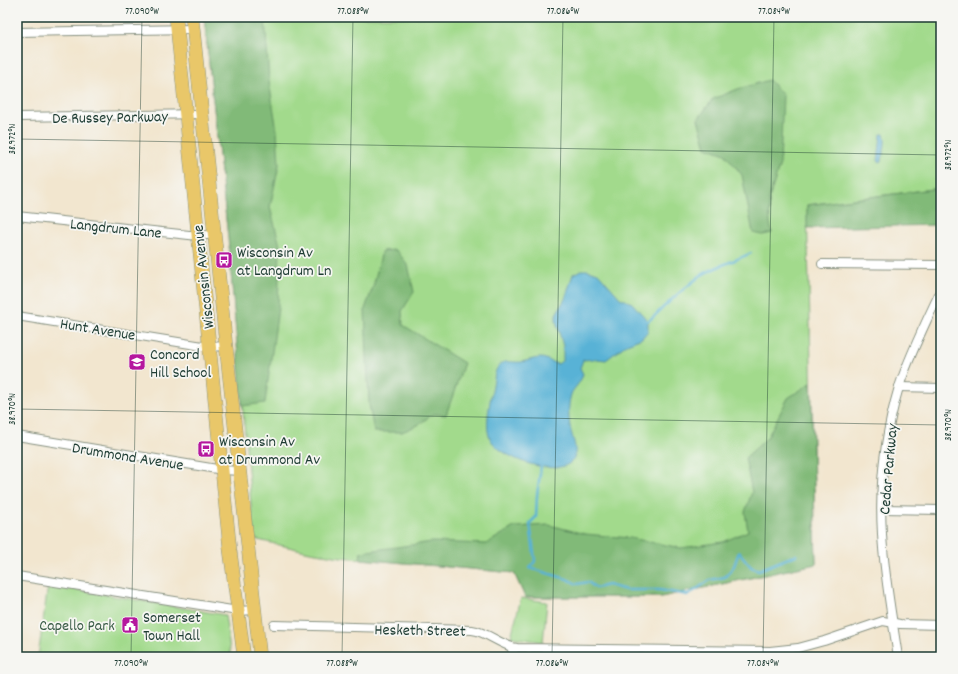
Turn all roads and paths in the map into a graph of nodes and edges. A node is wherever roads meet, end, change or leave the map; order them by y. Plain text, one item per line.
1 (176, 23) edge
2 (193, 23) edge
3 (17, 32) edge
4 (202, 114) junction
5 (185, 115) junction
6 (17, 117) edge
7 (17, 216) edge
8 (215, 234) junction
9 (198, 236) junction
10 (822, 264) dead end
11 (941, 264) edge
12 (941, 290) edge
13 (17, 316) edge
14 (226, 346) junction
15 (209, 347) junction
16 (900, 387) junction
17 (941, 388) edge
18 (17, 436) edge
19 (223, 470) junction
20 (240, 471) junction
21 (882, 509) junction
22 (941, 510) edge
23 (17, 576) edge
24 (255, 610) junction
25 (238, 611) junction
26 (893, 622) junction
27 (274, 625) dead end
28 (941, 625) edge
29 (510, 647) junction
30 (534, 648) junction
31 (244, 657) edge
32 (260, 657) edge
33 (515, 657) edge
34 (531, 657) edge
35 (898, 657) edge

1 - 2 street
1 - 3 street
1 - 5 main road, Wisconsin Avenue
2 - 4 main road, Wisconsin Avenue
4 - 5 street, De Russey Parkway
4 - 8 main road, Wisconsin Avenue
5 - 6 street, De Russey Parkway
5 - 9 main road, Wisconsin Avenue
7 - 9 street, Langdrum Lane
8 - 9 street, Langdrum Lane
8 - 14 main road, Wisconsin Avenue
9 - 15 main road, Wisconsin Avenue
10 - 11 street
12 - 16 street, Cedar Parkway
13 - 15 street, Hunt Avenue
14 - 15 street, Hunt Avenue
14 - 20 main road, Wisconsin Avenue
15 - 19 main road, Wisconsin Avenue
16 - 17 street
16 - 21 street, Cedar Parkway
18 - 19 street, Drummond Avenue
19 - 20 street, Drummond Avenue
19 - 25 main road, Wisconsin Avenue
20 - 24 main road, Wisconsin Avenue
21 - 22 street
21 - 26 street, Cedar Parkway
23 - 25 street
24 - 25 street
24 - 32 main road, Wisconsin Avenue
25 - 31 main road, Wisconsin Avenue
26 - 28 street, Hesketh Street
26 - 30 street, Hesketh Street
26 - 35 street, Cedar Parkway
27 - 29 street, Hesketh Street
29 - 30 street, Hesketh Street
29 - 33 street
30 - 34 street

